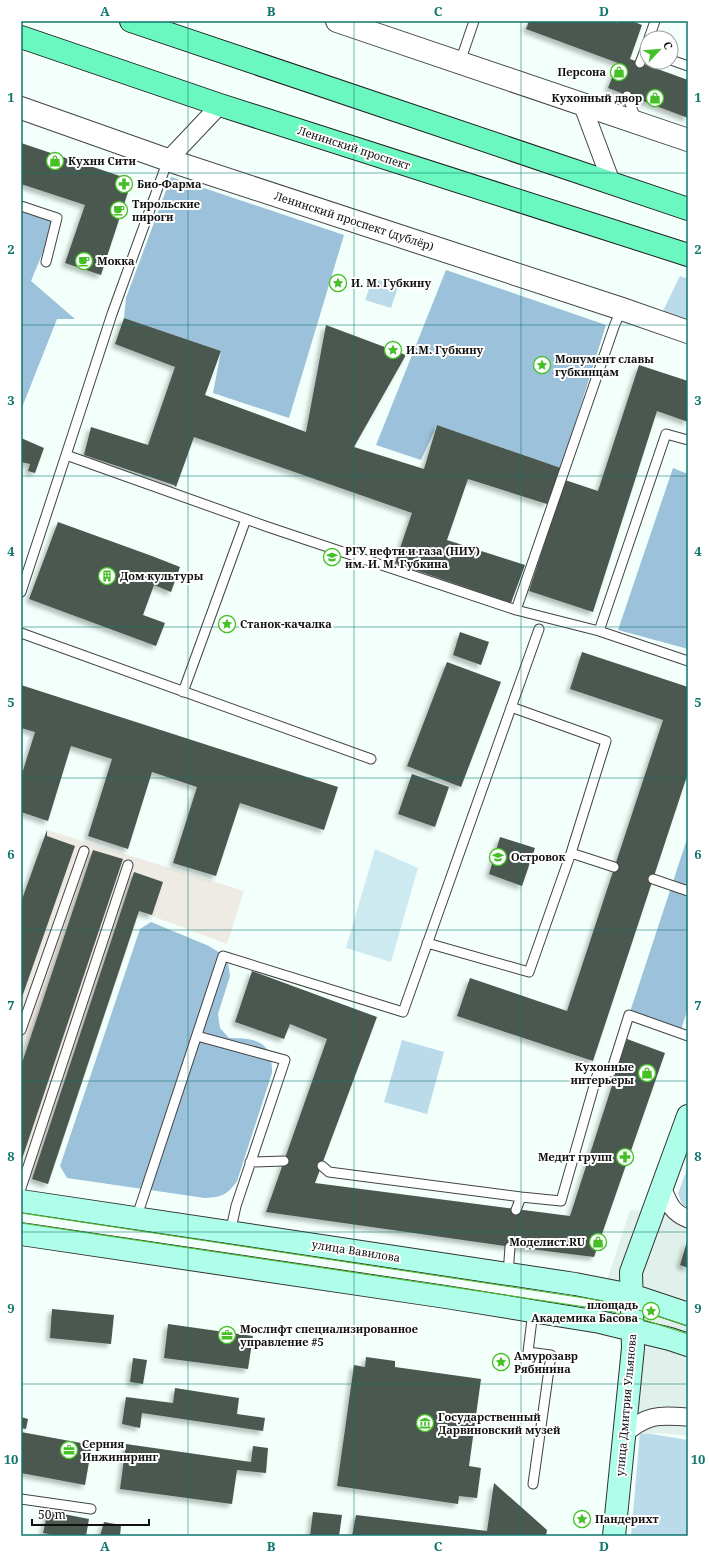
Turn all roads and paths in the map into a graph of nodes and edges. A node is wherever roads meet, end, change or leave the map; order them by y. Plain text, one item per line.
1 (132, 21) edge
2 (337, 21) edge
3 (474, 21) edge
4 (21, 37) edge
5 (460, 62) junction
6 (628, 96) dead end
7 (582, 104) junction
8 (220, 105) junction
9 (21, 108) edge
10 (638, 123) junction
11 (688, 140) edge
12 (168, 160) junction
13 (612, 184) junction
14 (21, 206) edge
15 (688, 209) edge
16 (688, 255) edge
17 (46, 262) dead end
18 (622, 309) junction
19 (688, 332) edge
20 (688, 440) edge
21 (66, 455) junction
22 (246, 518) junction
23 (21, 592) edge
24 (516, 610) junction
25 (539, 630) dead end
26 (599, 631) junction
27 (21, 633) edge
28 (688, 661) edge
29 (184, 692) junction
30 (511, 707) junction
31 (371, 760) dead end
32 (84, 851) dead end
33 (570, 852) junction
34 (128, 865) dead end
35 (614, 867) dead end
36 (653, 879) dead end
37 (688, 891) edge
38 (427, 943) junction
39 (21, 1030) edge
40 (197, 1036) junction
41 (688, 1036) edge
42 (688, 1116) edge
43 (284, 1161) dead end
44 (250, 1162) junction
45 (322, 1166) dead end
46 (662, 1187) junction
47 (21, 1188) edge
48 (521, 1197) junction
49 (21, 1201) edge
50 (516, 1210) dead end
51 (136, 1219) junction
52 (688, 1219) edge
53 (230, 1232) junction
54 (21, 1234) edge
55 (510, 1247) dead end
56 (508, 1274) junction
57 (631, 1296) junction
58 (533, 1311) junction
59 (688, 1314) edge
60 (632, 1329) junction
61 (688, 1345) edge
62 (688, 1417) edge
63 (623, 1435) junction
64 (533, 1484) dead end
65 (21, 1499) edge
66 (91, 1509) dead end
67 (614, 1536) edge

1 - 13 main road
2 - 5 street
3 - 5 lane
4 - 8 main road, Ленинский проспект
5 - 7 street
6 - 10 lane
7 - 10 street
7 - 13 street
8 - 12 street
8 - 16 main road, Ленинский проспект
9 - 12 street, Ленинский проспект (дублёр)
10 - 11 street
12 - 18 street, Ленинский проспект (дублёр)
12 - 21 lane
13 - 15 main road
14 - 17 lane
18 - 19 street, Ленинский проспект (дублёр)
18 - 24 lane
20 - 26 lane
21 - 22 lane
21 - 23 lane
22 - 24 lane
22 - 29 lane
24 - 26 lane
25 - 30 lane
26 - 28 lane
27 - 29 lane
29 - 31 lane
30 - 33 lane
30 - 38 lane
32 - 39 lane
33 - 35 lane
33 - 38 lane
34 - 47 lane
36 - 37 lane
38 - 40 lane
40 - 44 lane
40 - 51 lane
41 - 48 lane
42 - 46 main road, улица Дмитрия Ульянова
43 - 44 lane
44 - 53 lane
45 - 48 lane
46 - 52 street
46 - 57 main road, улица Дмитрия Ульянова
48 - 50 lane
49 - 51 main road, улица Вавилова
51 - 53 main road, улица Вавилова
53 - 56 main road, улица Вавилова
54 - 58 main road
55 - 56 lane
56 - 57 main road, улица Вавилова
57 - 59 main road, улица Вавилова
57 - 60 main road, улица Дмитрия Ульянова
58 - 60 main road
58 - 64 lane
60 - 61 main road
60 - 63 main road, улица Дмитрия Ульянова
62 - 63 street
63 - 67 main road, улица Дмитрия Ульянова
65 - 66 lane

